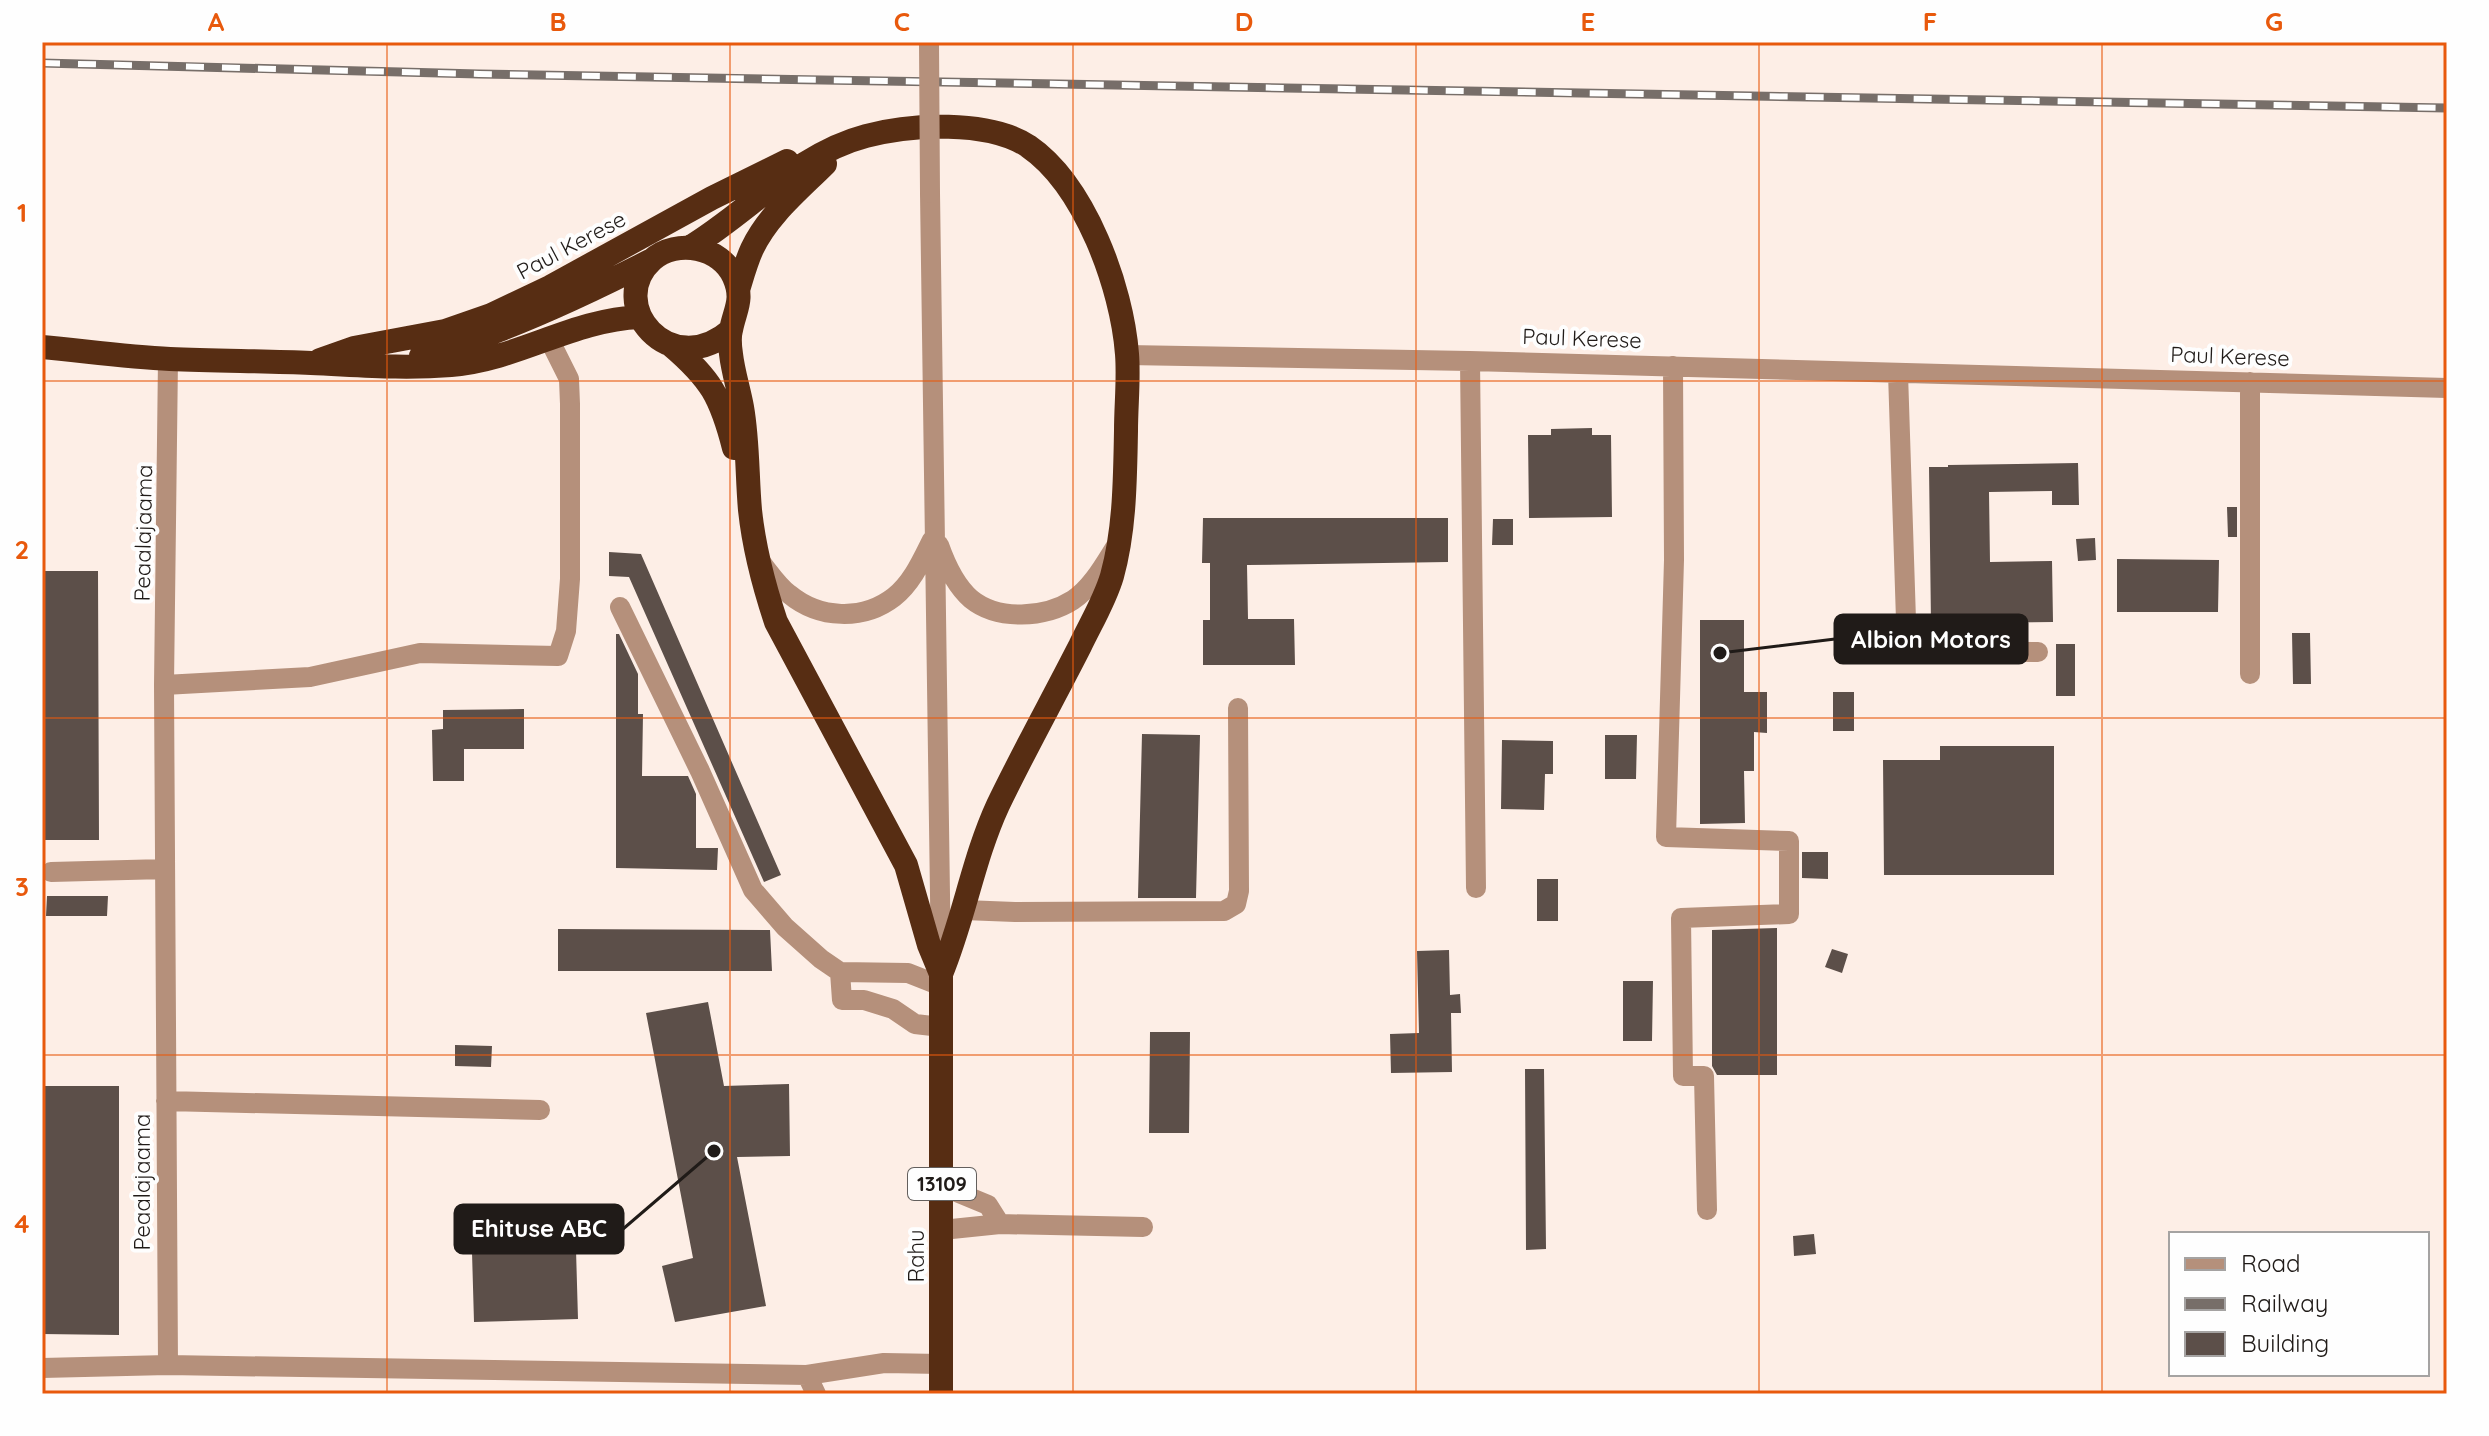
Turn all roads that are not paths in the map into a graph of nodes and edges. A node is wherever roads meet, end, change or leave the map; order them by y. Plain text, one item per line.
1 (929, 42) edge
2 (850, 141) junction
3 (689, 248) junction
4 (654, 258) junction
5 (738, 290) junction
6 (640, 317) junction
7 (731, 330) junction
8 (549, 339) junction
9 (671, 345) junction
10 (42, 347) edge
11 (1127, 355) junction
12 (168, 359) junction
13 (1470, 361) junction
14 (313, 363) junction
15 (1673, 366) junction
16 (360, 367) junction
17 (1898, 373) junction
18 (2250, 382) junction
19 (2447, 388) edge
20 (749, 496) junction
21 (935, 532) junction
22 (1120, 540) junction
23 (760, 561) junction
24 (620, 607) dead end
25 (2038, 652) dead end
26 (2250, 674) dead end
27 (164, 685) junction
28 (1238, 708) dead end
29 (165, 869) junction
30 (51, 872) dead end
31 (1476, 888) dead end
32 (964, 910) junction
33 (929, 945) junction
34 (840, 972) junction
35 (908, 973) junction
36 (941, 980) junction
37 (941, 1027) junction
38 (166, 1101) junction
39 (540, 1110) dead end
40 (942, 1186) junction
41 (1707, 1210) dead end
42 (1000, 1224) junction
43 (1143, 1227) dead end
44 (942, 1230) junction
45 (941, 1364) junction
46 (168, 1365) junction
47 (42, 1368) edge
48 (807, 1375) junction
49 (816, 1394) edge
50 (941, 1394) edge

1 - 21 street, 13109, bridge
2 - 3 highway, Paul Kerese
2 - 5 highway, Paul Kerese
2 - 11 highway, Paul Kerese
2 - 14 highway, Paul Kerese
3 - 4 highway
3 - 5 highway
4 - 6 highway
4 - 16 highway, Paul Kerese
5 - 7 highway
6 - 8 highway, Paul Kerese
6 - 9 highway
7 - 9 highway
7 - 20 highway
8 - 16 highway, Paul Kerese
8 - 27 street
9 - 20 highway
10 - 12 highway, Paul Kerese
11 - 13 street, Paul Kerese
11 - 22 highway
12 - 14 highway, Paul Kerese
12 - 27 street, Peaalajaama
13 - 15 street, Paul Kerese
13 - 31 street
14 - 16 highway, Paul Kerese
15 - 17 street, Paul Kerese
15 - 41 street
17 - 18 street, Paul Kerese
17 - 25 street
18 - 19 street, Paul Kerese
18 - 26 street
20 - 23 highway
21 - 22 street
21 - 23 street
21 - 36 street, 13109
22 - 32 highway
23 - 33 highway
24 - 34 street
27 - 29 street, Peaalajaama
28 - 32 street
29 - 30 street
29 - 38 street, Peaalajaama
32 - 36 highway
33 - 35 street
33 - 36 highway
34 - 35 street
34 - 37 street
35 - 36 street
36 - 37 highway, Rahu / 13109
37 - 40 highway, Rahu / 13109
38 - 39 street
38 - 46 street, Peaalajaama
40 - 42 street
40 - 44 highway, Rahu / 13109
42 - 43 street
42 - 44 street
44 - 45 highway, Rahu / 13109
45 - 48 street
45 - 50 highway, Rahu / 13109
46 - 47 street
46 - 48 street
48 - 49 street

